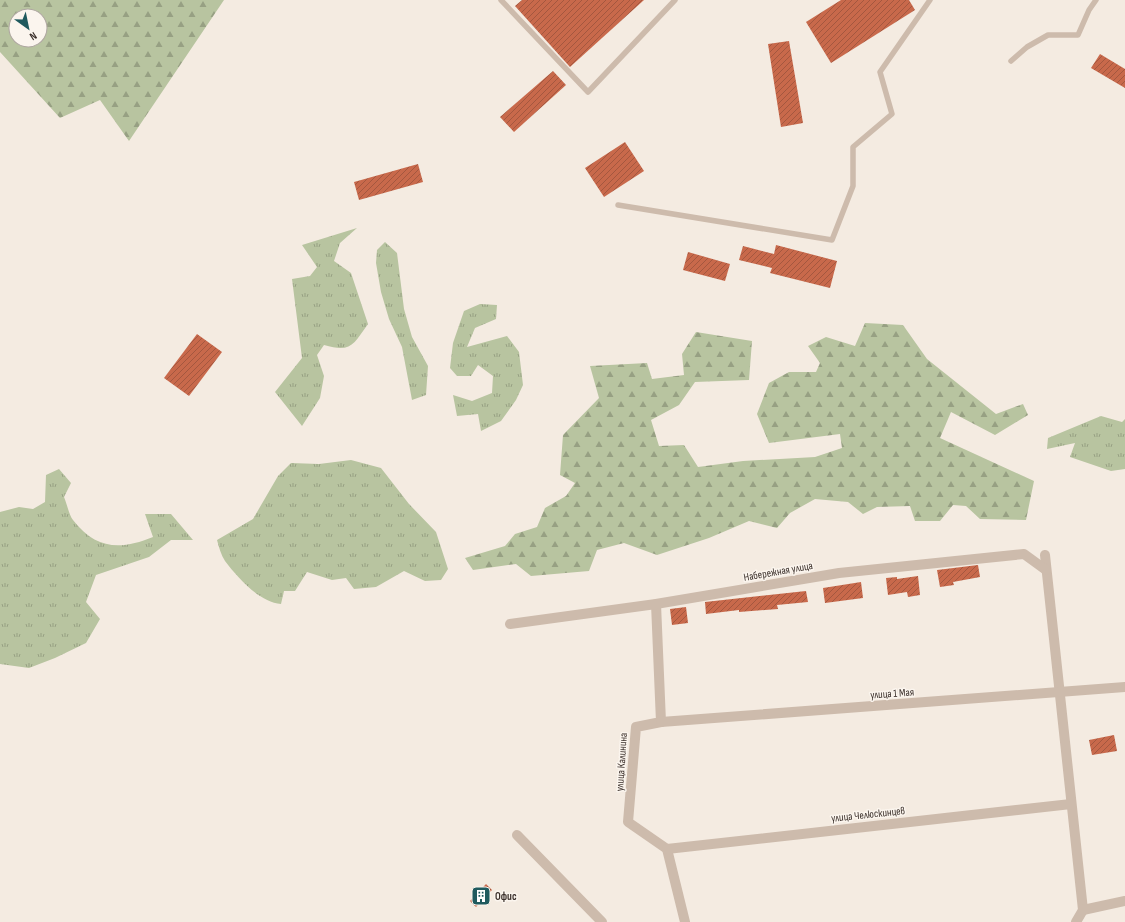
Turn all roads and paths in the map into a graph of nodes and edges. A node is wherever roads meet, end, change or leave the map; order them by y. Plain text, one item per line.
1 (501, 0) edge
2 (675, 0) edge
3 (930, 0) edge
4 (1096, 0) edge
5 (1011, 61) dead end
6 (618, 205) dead end
7 (1045, 555) dead end
8 (1046, 570) junction
9 (656, 604) junction
10 (510, 624) dead end
11 (1125, 687) edge
12 (1060, 693) junction
13 (662, 722) junction
14 (1072, 804) junction
15 (517, 835) dead end
16 (667, 849) junction
17 (1125, 901) edge
18 (1083, 910) junction
19 (602, 922) edge
20 (685, 922) edge
21 (1076, 922) edge

1 - 2 lane
3 - 6 lane
4 - 5 lane
7 - 8 street
8 - 9 street, Набережная улица
8 - 12 street
9 - 10 street, Набережная улица
9 - 13 street
11 - 12 street, улица 1 Мая
12 - 13 street, улица 1 Мая
12 - 14 street
13 - 16 street, улица Калинина
14 - 16 street, улица Челюскинцев
14 - 18 street
15 - 19 street
16 - 20 street
17 - 18 street
18 - 21 street

